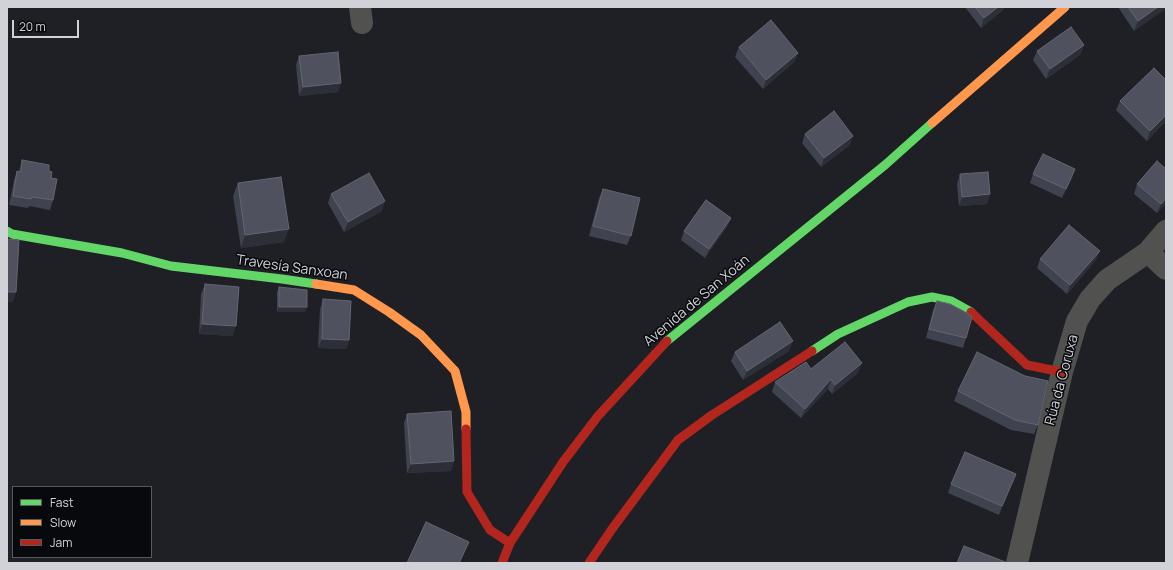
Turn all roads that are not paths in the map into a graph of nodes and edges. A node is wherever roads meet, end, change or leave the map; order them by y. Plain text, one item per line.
1 (1065, 7) edge
2 (7, 231) edge
3 (1166, 231) edge
4 (1148, 252) junction
5 (1166, 268) edge
6 (1062, 372) junction
7 (510, 543) junction
8 (502, 563) edge
9 (589, 563) edge
10 (1017, 563) edge

1 - 7 street, Avenida de San Xoán
2 - 7 street, Travesía Sanxoan
3 - 4 street, Rúa da Coruxa
4 - 5 street
4 - 6 street, Rúa da Coruxa
6 - 9 street
6 - 10 street, Rúa da Coruxa
7 - 8 street, Avenida de San Xoán

